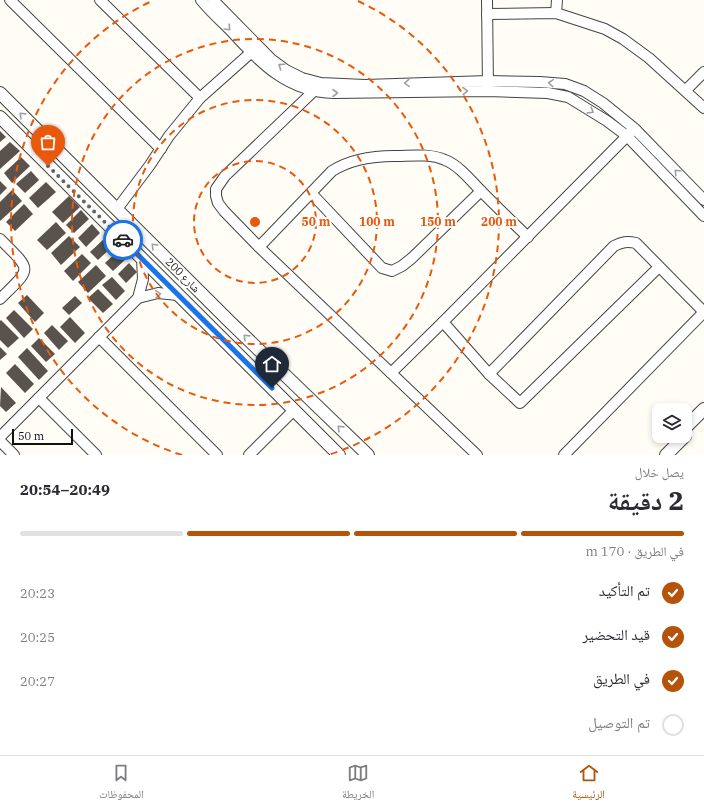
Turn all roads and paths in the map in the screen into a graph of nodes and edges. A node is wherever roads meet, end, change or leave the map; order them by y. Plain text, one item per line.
1 (10, 0) edge
2 (100, 0) edge
3 (201, 0) edge
4 (213, 0) edge
5 (487, 0) edge
6 (557, 0) edge
7 (556, 13) junction
8 (487, 14) junction
9 (254, 49) junction
10 (704, 72) edge
11 (488, 86) junction
12 (318, 87) junction
13 (686, 90) junction
14 (0, 93) edge
15 (200, 98) junction
16 (704, 108) edge
17 (0, 117) edge
18 (631, 132) junction
19 (51, 143) junction
20 (161, 149) junction
21 (39, 156) junction
22 (481, 191) junction
23 (311, 194) junction
24 (704, 200) edge
25 (117, 209) junction
26 (704, 216) edge
27 (528, 237) junction
28 (0, 239) edge
29 (259, 247) junction
30 (142, 259) junction
31 (659, 267) junction
32 (178, 295) junction
33 (138, 298) junction
34 (0, 299) edge
35 (704, 312) edge
36 (230, 322) junction
37 (443, 322) junction
38 (218, 334) junction
39 (99, 337) junction
40 (391, 373) junction
41 (489, 374) junction
42 (39, 398) junction
43 (704, 409) edge
44 (294, 410) junction
45 (704, 417) edge
46 (692, 421) edge
47 (692, 429) edge
48 (0, 437) edge
49 (0, 441) edge
50 (670, 443) edge
51 (678, 443) edge
52 (14, 455) edge
53 (96, 455) edge
54 (217, 455) edge
55 (249, 455) edge
56 (339, 455) edge
57 (368, 455) edge
58 (477, 455) edge
59 (564, 455) edge
60 (659, 455) edge
61 (666, 455) edge

1 - 20 street
2 - 15 street
3 -> 9 street
4 - 9 street
5 - 8 street
6 - 7 street
7 - 8 street
7 - 13 street
8 - 11 street
9 - 12 street
9 - 15 street
10 - 13 street
11 - 12 street
11 - 18 street
12 - 29 street
13 - 16 street
19 -> 14 street, شارع 200
15 - 20 street
17 - 21 street, شارع 200
24 -> 18 street
18 - 26 street
18 - 27 street
19 - 21 street
19 - 25 street, شارع 200
20 - 25 street
21 - 30 street, شارع 200
22 - 23 street
22 - 23 street
22 - 27 street
23 - 29 street
36 -> 25 street, شارع 200
27 - 37 street
28 - 34 street
29 - 40 street
30 - 32 street, شارع 200
30 - 33 street
31 - 35 street
31 - 41 street
31 - 41 street
33 -> 32 street
32 - 38 street, شارع 200
33 - 39 street
35 - 59 street
36 - 38 street
57 -> 36 street, شارع 200
37 - 40 street
37 - 41 street
38 - 44 street, شارع 200
39 - 42 street
39 - 54 street
40 - 58 street
42 - 48 street
42 - 53 street
43 - 46 street
44 - 55 street
44 - 56 street, شارع 200
45 - 47 street
49 - 52 street
50 - 60 street
51 - 61 street

